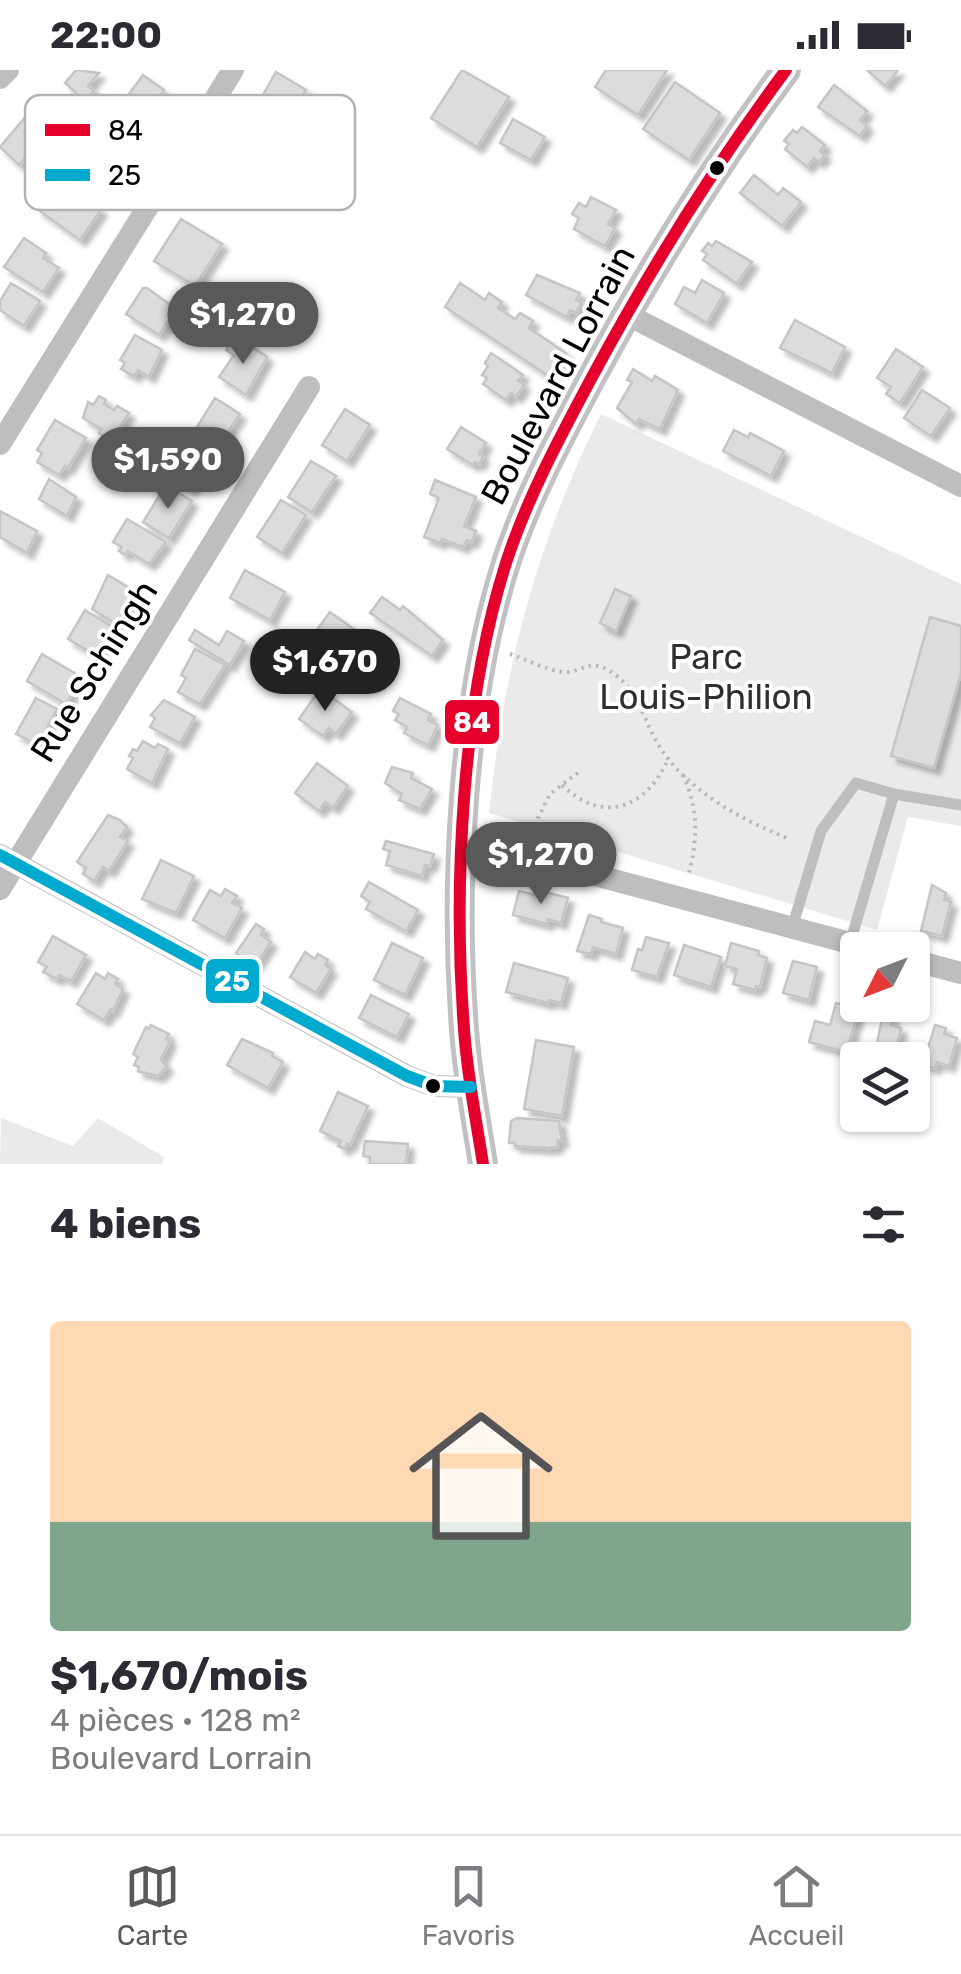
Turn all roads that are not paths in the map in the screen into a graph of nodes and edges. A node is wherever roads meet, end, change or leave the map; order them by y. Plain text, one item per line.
1 (8, 70) edge
2 (233, 70) edge
3 (786, 70) edge
4 (0, 78) edge
5 (217, 95) edge
6 (146, 210) edge
7 (626, 314) junction
8 (309, 387) dead end
9 (0, 444) edge
10 (961, 486) edge
11 (894, 794) junction
12 (961, 805) edge
13 (463, 840) junction
14 (8, 859) edge
15 (0, 890) edge
16 (792, 928) junction
17 (853, 932) edge
18 (840, 940) edge
19 (930, 964) edge
20 (961, 972) edge
21 (470, 1087) junction
22 (483, 1164) edge

1 - 4 street
2 - 5 street
3 - 7 main road, Boulevard Lorrain
6 - 9 street
7 - 10 street
7 - 13 main road, Boulevard Lorrain
8 - 14 street, Rue Schingh
11 - 12 lane
11 - 16 lane
11 - 17 lane
13 - 16 street
13 - 21 main road, Boulevard Lorrain
14 - 15 street, Rue Schingh
14 - 21 street
16 - 18 street
19 - 20 street
21 - 22 main road, Boulevard Lorrain

